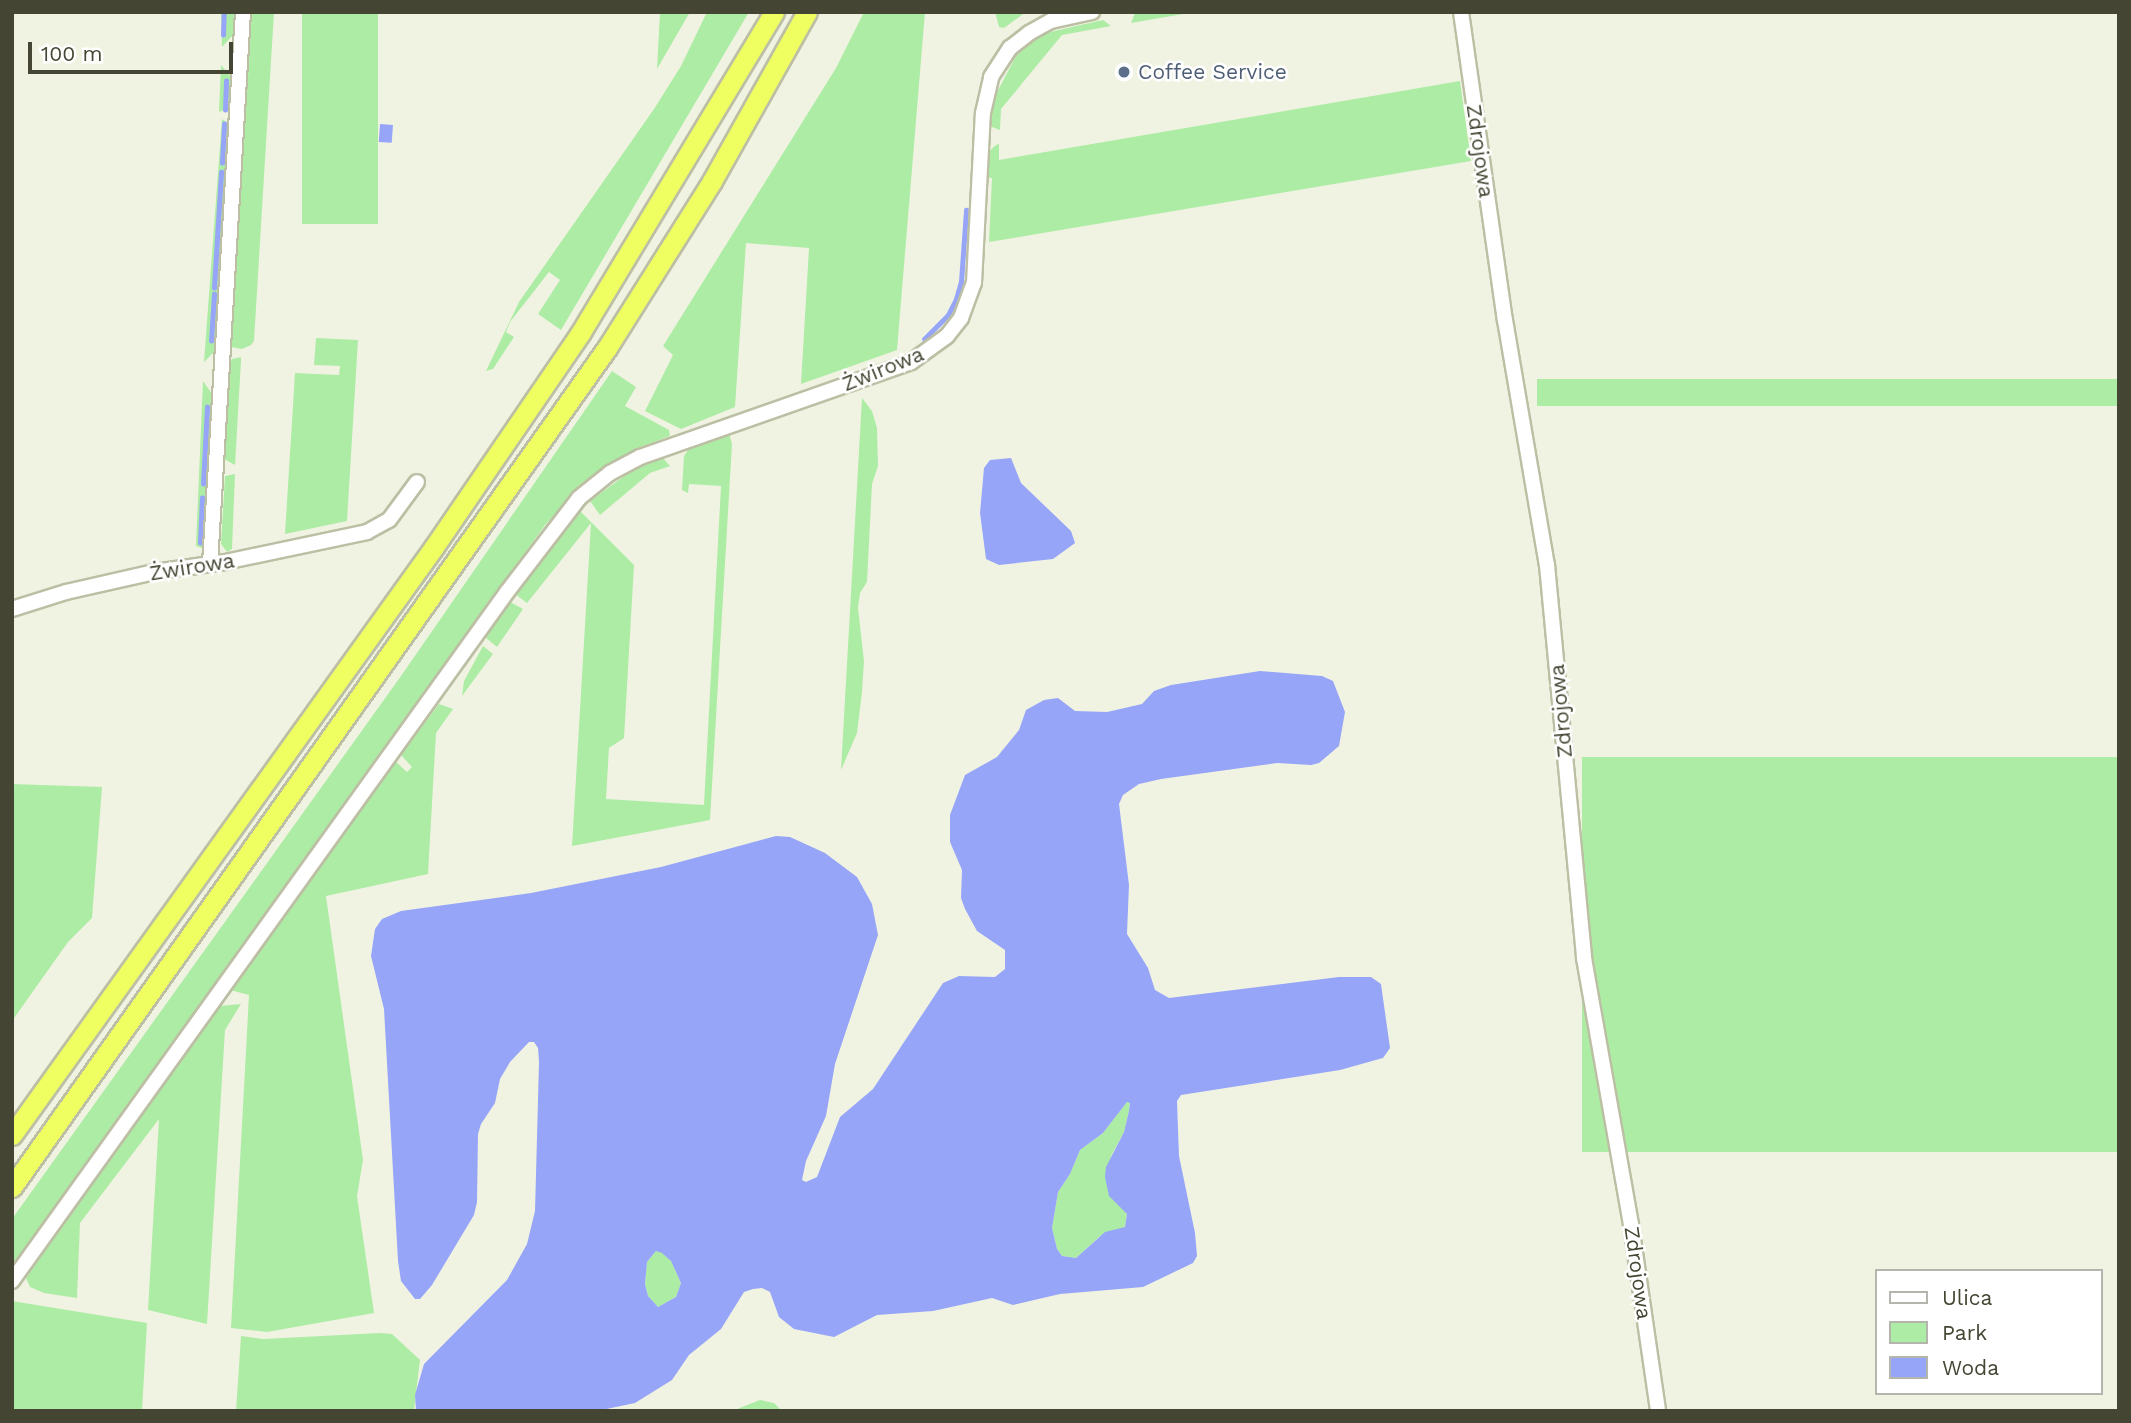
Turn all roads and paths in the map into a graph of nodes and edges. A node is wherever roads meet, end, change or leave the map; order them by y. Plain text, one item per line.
1 (243, 12) edge
2 (774, 12) edge
3 (807, 12) edge
4 (1092, 12) edge
5 (1461, 12) edge
6 (417, 482) dead end
7 (210, 564) junction
8 (12, 609) edge
9 (12, 1135) edge
10 (12, 1187) edge
11 (12, 1281) edge
12 (1658, 1411) edge

1 - 7 street
2 - 9 highway
3 - 10 highway
4 - 11 street, Żwirowa
5 - 12 street, Zdrojowa
6 - 7 street, Żwirowa
7 - 8 street, Żwirowa

